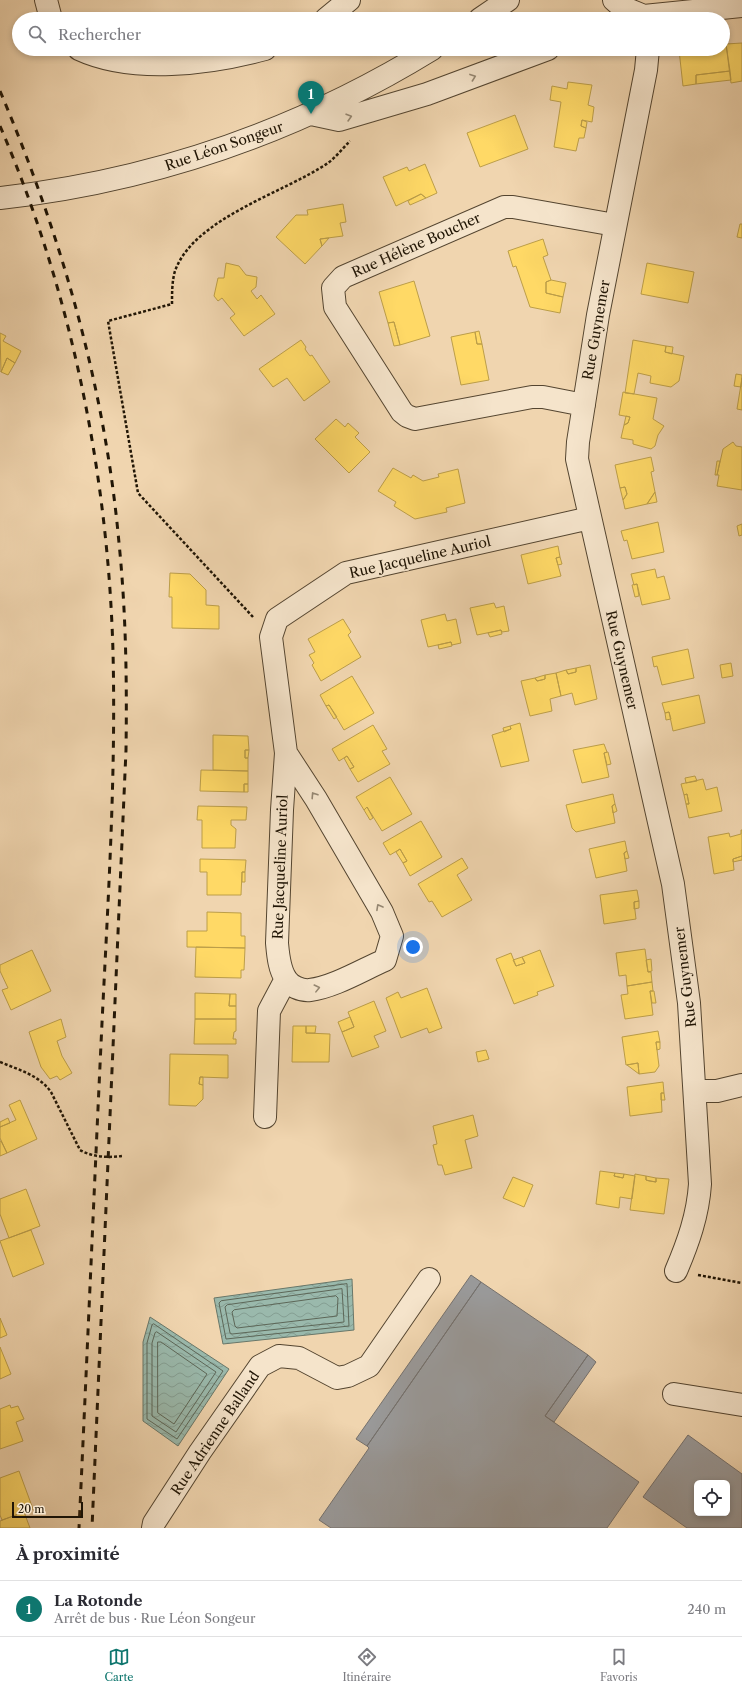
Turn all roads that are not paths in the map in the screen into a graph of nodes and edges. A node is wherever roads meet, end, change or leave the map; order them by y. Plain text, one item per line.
1 (46, 0) edge
2 (349, 0) edge
3 (508, 0) edge
4 (614, 0) edge
5 (742, 6) edge
6 (49, 12) edge
7 (334, 12) edge
8 (490, 12) edge
9 (631, 12) edge
10 (692, 12) edge
11 (95, 56) edge
12 (233, 56) edge
13 (420, 56) edge
14 (529, 56) edge
15 (647, 56) edge
16 (311, 114) junction
17 (0, 198) edge
18 (615, 225) junction
19 (584, 405) junction
20 (590, 518) junction
21 (286, 753) junction
22 (286, 979) junction
23 (742, 1085) edge
24 (695, 1092) junction
25 (265, 1117) dead end
26 (676, 1271) road end
27 (429, 1279) dead end
28 (674, 1394) dead end
29 (742, 1405) edge
30 (153, 1528) edge

1 - 6 street
2 - 7 street
3 - 8 street
4 - 9 street
5 - 10 street
11 - 12 street
13 - 16 street, Rue Léon Songeur
16 -> 14 street
15 - 18 street, Rue Guynemer
16 - 17 street, Rue Léon Songeur
18 - 19 street, Rue Guynemer
18 - 19 street, Rue Hélène Boucher
19 - 20 street, Rue Guynemer
20 - 21 street, Rue Jacqueline Auriol
20 - 24 street, Rue Guynemer
21 - 22 street, Rue Jacqueline Auriol
22 -> 21 street, Rue Jacqueline Auriol
22 - 25 street
23 - 24 street
24 - 26 street, Rue Guynemer
27 - 30 street, Rue Adrienne Balland
28 - 29 street

